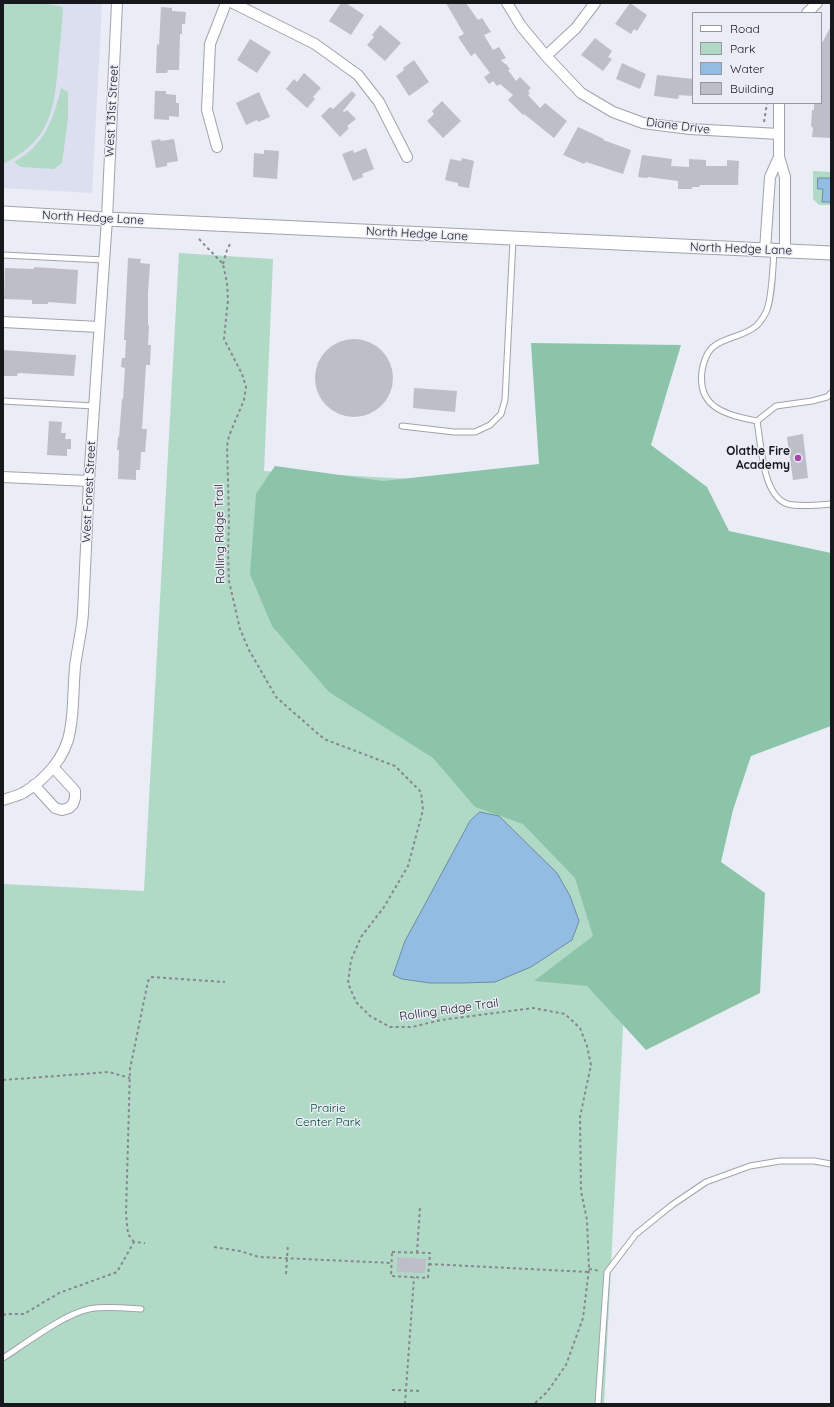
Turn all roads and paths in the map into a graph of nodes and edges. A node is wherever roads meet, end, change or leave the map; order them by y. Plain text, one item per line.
1 (117, 3) edge
2 (226, 3) edge
3 (233, 3) edge
4 (507, 3) edge
5 (596, 3) edge
6 (816, 3) edge
7 (808, 12) edge
8 (546, 56) junction
9 (767, 104) edge
10 (779, 104) edge
11 (764, 122) dead end
12 (779, 134) junction
13 (217, 146) dead end
14 (407, 157) dead end
15 (779, 157) junction
16 (3, 213) edge
17 (107, 219) junction
18 (513, 238) junction
19 (199, 239) dead end
20 (232, 242) dead end
21 (775, 250) junction
22 (831, 253) edge
23 (3, 255) edge
24 (104, 260) junction
25 (223, 264) junction
26 (3, 322) edge
27 (99, 327) junction
28 (831, 393) edge
29 (3, 401) edge
30 (94, 406) junction
31 (757, 421) junction
32 (402, 426) dead end
33 (3, 477) edge
34 (89, 481) junction
35 (831, 504) edge
36 (55, 764) junction
37 (34, 785) junction
38 (3, 800) edge
39 (225, 982) dead end
40 (130, 1078) junction
41 (3, 1080) edge
42 (831, 1164) edge
43 (420, 1207) dead end
44 (134, 1242) junction
45 (144, 1243) dead end
46 (288, 1244) dead end
47 (214, 1246) dead end
48 (417, 1253) junction
49 (287, 1259) junction
50 (392, 1263) junction
51 (429, 1264) junction
52 (589, 1272) junction
53 (286, 1274) dead end
54 (414, 1278) junction
55 (141, 1309) dead end
56 (3, 1315) edge
57 (3, 1358) edge
58 (392, 1390) dead end
59 (406, 1390) junction
60 (422, 1391) dead end
61 (405, 1404) edge
62 (534, 1404) edge
63 (598, 1404) edge

1 - 17 street, West 131st Street
2 - 13 street
3 - 14 street
4 - 8 street, Diane Drive
5 - 8 street
6 - 7 street
8 - 12 street, Diane Drive
9 - 11 path
10 - 12 street
12 - 15 street
15 - 21 street
15 - 21 street
16 - 17 street, North Hedge Lane
17 - 18 street, North Hedge Lane
17 - 24 street, West Forest Street
18 - 21 street, North Hedge Lane
18 - 32 lane
19 - 25 path
20 - 25 path
21 - 22 street, North Hedge Lane
21 - 31 lane
23 - 24 lane
24 - 27 street, West Forest Street
25 - 52 path, Rolling Ridge Trail
26 - 27 street
27 - 30 street, West Forest Street
28 - 31 lane
29 - 30 lane
30 - 34 street, West Forest Street
31 - 35 lane
33 - 34 street
34 - 36 street, West Forest Street
36 - 37 street, West Forest Street
36 - 37 street
37 - 38 street, West Forest Street
39 - 40 path
40 - 41 path
40 - 44 path
42 - 63 lane
43 - 48 path
44 - 45 path
44 - 56 path
46 - 49 path
47 - 49 path
48 - 50 path
48 - 51 path
49 - 50 path
49 - 53 path
50 - 54 path
51 - 52 path
51 - 54 path
52 - 62 path, Rolling Ridge Trail
54 - 59 path
55 - 57 lane
58 - 59 path
59 - 60 path
59 - 61 path

